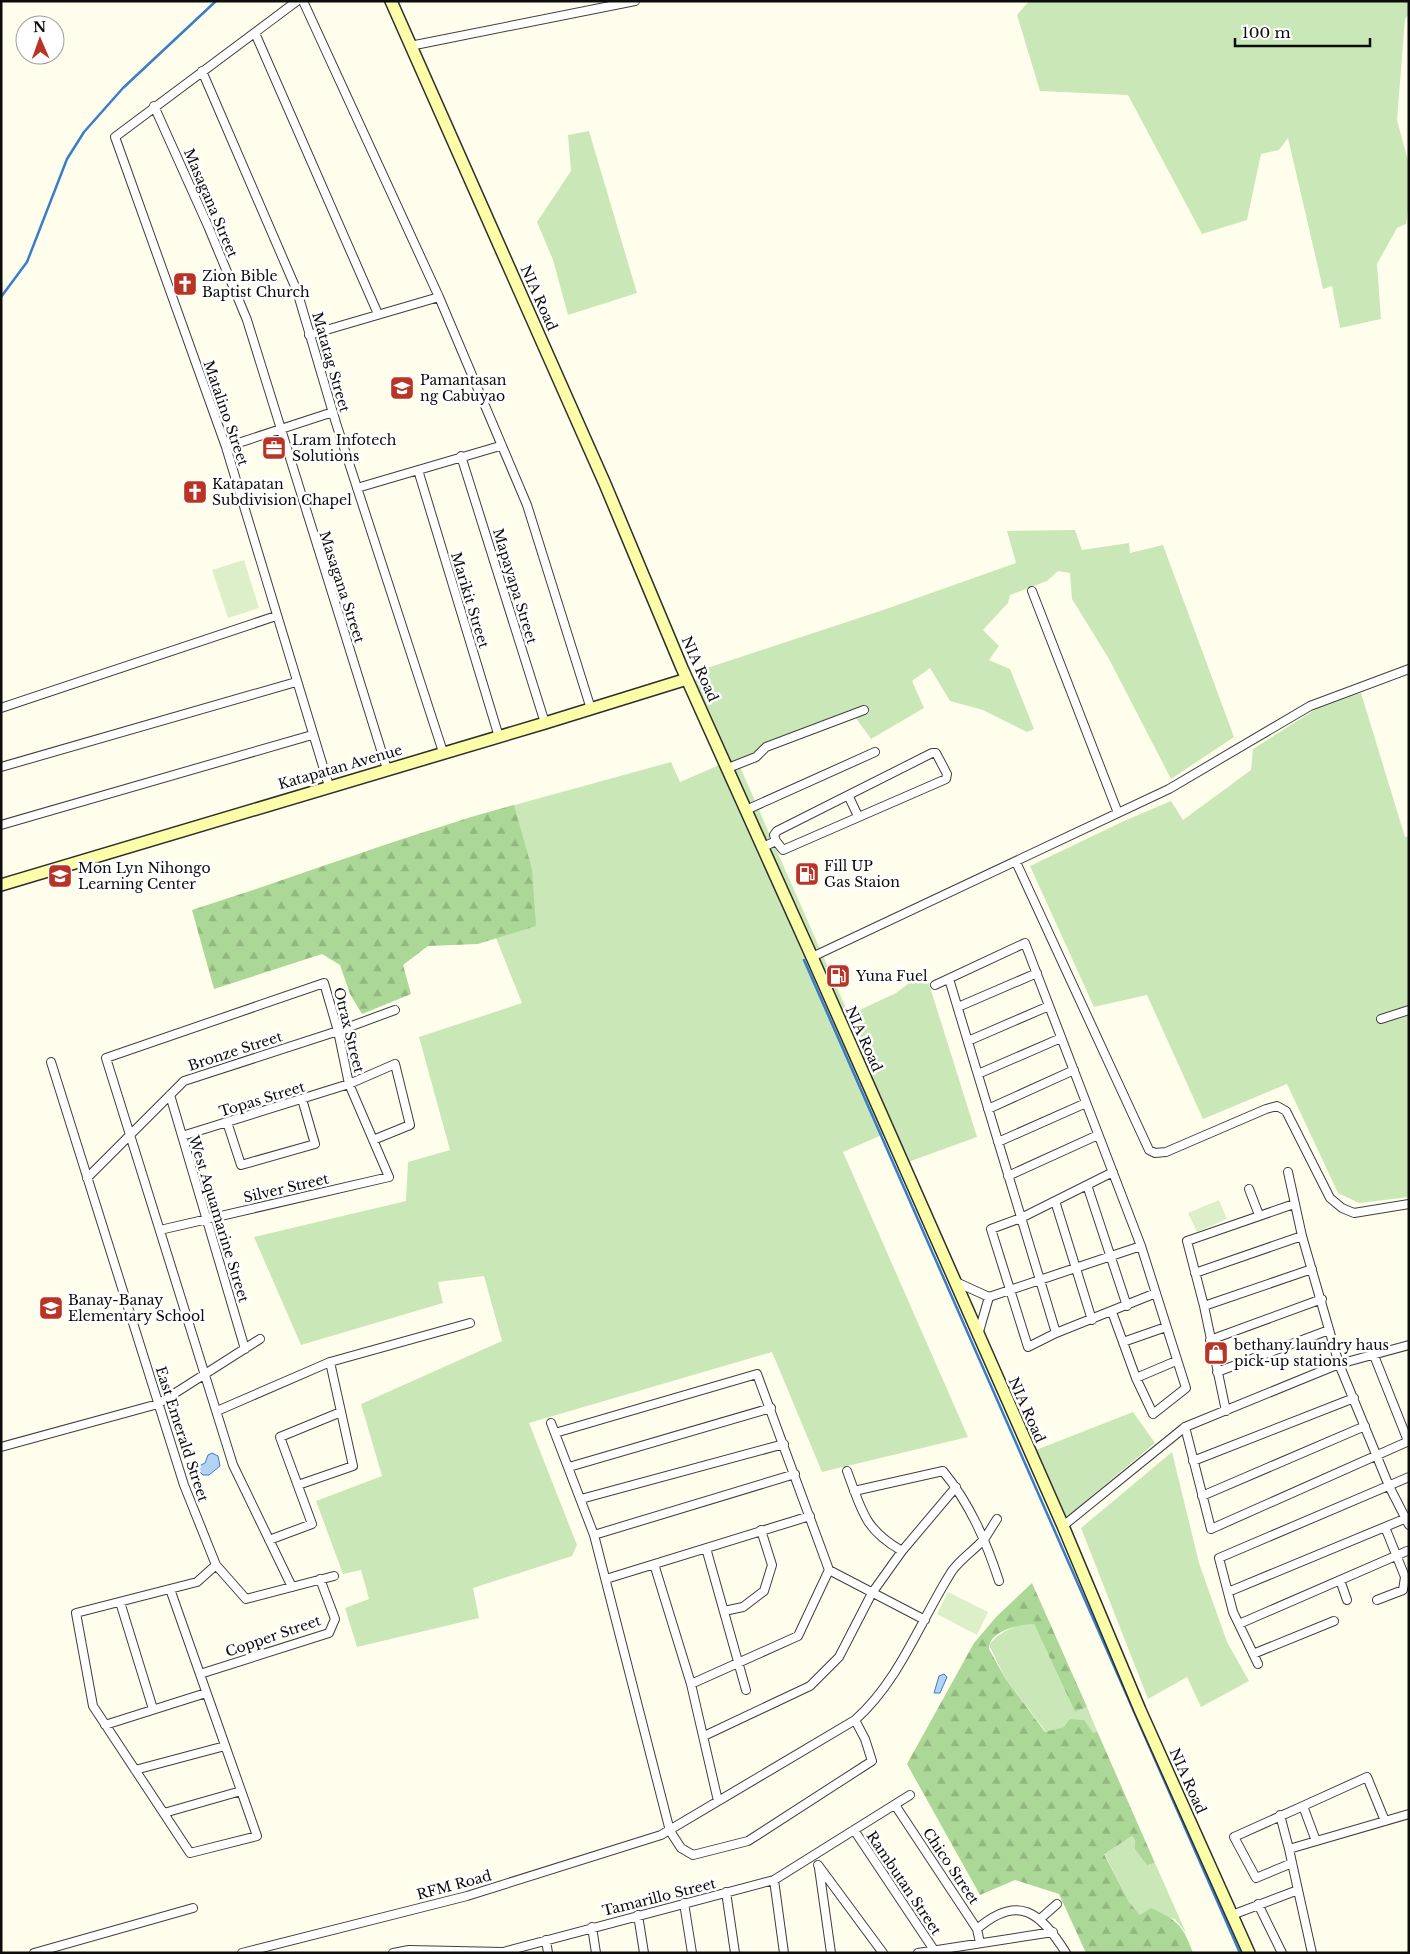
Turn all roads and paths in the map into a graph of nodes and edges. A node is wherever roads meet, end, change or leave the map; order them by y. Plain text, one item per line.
1 (296, 1) edge
2 (303, 1) edge
3 (390, 1) edge
4 (635, 1) edge
5 (255, 33) junction
6 (410, 46) junction
7 (202, 71) junction
8 (154, 106) junction
9 (439, 297) junction
10 (378, 314) junction
11 (309, 335) junction
12 (333, 412) junction
13 (279, 430) junction
14 (500, 446) junction
15 (226, 448) junction
16 (461, 456) junction
17 (418, 470) junction
18 (357, 488) junction
19 (1032, 591) dead end
20 (276, 616) junction
21 (1409, 669) edge
22 (687, 678) junction
23 (296, 682) junction
24 (1, 708) edge
25 (591, 709) junction
26 (864, 710) dead end
27 (545, 724) junction
28 (312, 735) junction
29 (499, 737) junction
30 (443, 752) junction
31 (875, 752) dead end
32 (1, 767) edge
33 (728, 768) junction
34 (387, 769) junction
35 (329, 786) junction
36 (849, 797) junction
37 (746, 810) junction
38 (1118, 813) junction
39 (858, 816) junction
40 (1, 825) edge
41 (776, 841) junction
42 (763, 847) junction
43 (1016, 862) junction
44 (1, 884) edge
45 (812, 957) junction
46 (1036, 973) junction
47 (949, 978) junction
48 (935, 985) dead end
49 (1049, 1006) junction
50 (958, 1007) junction
51 (395, 1010) dead end
52 (1409, 1010) edge
53 (1381, 1019) dead end
54 (338, 1031) junction
55 (1061, 1038) junction
56 (968, 1041) junction
57 (51, 1062) dead end
58 (1074, 1070) junction
59 (978, 1074) junction
60 (349, 1084) junction
61 (170, 1095) junction
62 (302, 1099) junction
63 (1086, 1103) junction
64 (988, 1109) junction
65 (227, 1122) junction
66 (130, 1135) junction
67 (1098, 1135) junction
68 (182, 1136) junction
69 (373, 1140) junction
70 (998, 1142) junction
71 (1112, 1172) junction
72 (1288, 1172) dead end
73 (1008, 1176) junction
74 (389, 1177) joint
75 (87, 1178) junction
76 (1087, 1185) junction
77 (1249, 1189) dead end
78 (1055, 1201) junction
79 (1294, 1204) junction
80 (1409, 1204) edge
81 (1259, 1215) junction
82 (1021, 1218) junction
83 (206, 1220) junction
84 (160, 1230) junction
85 (1302, 1236) junction
86 (1141, 1246) junction
87 (1110, 1256) junction
88 (1077, 1267) junction
89 (1312, 1269) junction
90 (1195, 1273) junction
91 (1040, 1279) junction
92 (954, 1282) junction
93 (1010, 1289) junction
94 (1156, 1293) junction
95 (989, 1297) junction
96 (1322, 1299) junction
97 (1127, 1306) junction
98 (1204, 1306) junction
99 (1112, 1312) junction
100 (1092, 1320) junction
101 (470, 1323) dead end
102 (1166, 1327) junction
103 (1329, 1330) junction
104 (1056, 1333) junction
105 (978, 1335) junction
106 (260, 1339) dead end
107 (1210, 1340) junction
108 (1123, 1342) junction
109 (1407, 1345) edge
110 (245, 1349) junction
111 (1373, 1354) junction
112 (1409, 1355) edge
113 (1176, 1361) junction
114 (330, 1362) junction
115 (1339, 1364) junction
116 (1217, 1372) junction
117 (205, 1374) junction
118 (1136, 1378) junction
119 (1354, 1398) junction
120 (158, 1404) junction
121 (771, 1408) junction
122 (217, 1411) junction
123 (1226, 1411) junction
124 (341, 1412) junction
125 (551, 1422) dead end
126 (1365, 1426) junction
127 (1185, 1428) junction
128 (555, 1433) junction
129 (1408, 1441) edge
130 (784, 1444) junction
131 (1, 1447) edge
132 (1376, 1456) junction
133 (1193, 1461) junction
134 (569, 1467) junction
135 (847, 1471) dead end
136 (794, 1474) junction
137 (1409, 1477) edge
138 (298, 1485) junction
139 (1389, 1486) junction
140 (956, 1487) junction
141 (854, 1491) junction
142 (1202, 1496) junction
143 (581, 1499) junction
144 (810, 1516) junction
145 (997, 1518) dead end
146 (1408, 1520) edge
147 (1063, 1526) junction
148 (1385, 1527) junction
149 (761, 1530) junction
150 (594, 1535) junction
151 (985, 1538) junction
152 (269, 1540) junction
153 (706, 1548) junction
154 (902, 1551) junction
155 (1407, 1551) dead end
156 (1396, 1556) junction
157 (654, 1564) junction
158 (216, 1565) junction
159 (829, 1570) junction
160 (334, 1576) dead end
161 (320, 1579) junction
162 (606, 1579) junction
163 (1340, 1580) junction
164 (999, 1581) dead end
165 (292, 1587) junction
166 (170, 1589) junction
167 (1228, 1592) junction
168 (872, 1593) junction
169 (1347, 1600) dead end
170 (1377, 1600) dead end
171 (120, 1602) junction
172 (724, 1611) junction
173 (925, 1620) junction
174 (1334, 1621) dead end
175 (1238, 1624) junction
176 (1253, 1654) junction
177 (1258, 1664) dead end
178 (737, 1665) junction
179 (200, 1674) junction
180 (691, 1684) junction
181 (746, 1690) dead end
182 (206, 1693) junction
183 (153, 1709) junction
184 (855, 1720) junction
185 (105, 1724) junction
186 (704, 1736) junction
187 (225, 1746) junction
188 (135, 1770) junction
189 (241, 1791) junction
190 (910, 1795) dead end
191 (718, 1801) junction
192 (895, 1805) junction
193 (1303, 1806) junction
194 (164, 1813) junction
195 (1409, 1814) edge
196 (1280, 1815) junction
197 (1386, 1821) junction
198 (854, 1830) junction
199 (670, 1831) junction
200 (1316, 1841) junction
201 (1289, 1849) junction
202 (815, 1854) junction
203 (1292, 1863) junction
204 (818, 1866) junction
205 (774, 1880) junction
206 (1298, 1890) junction
207 (726, 1892) junction
208 (684, 1903) junction
209 (1057, 1904) dead end
210 (1258, 1904) junction
211 (193, 1908) dead end
212 (638, 1915) junction
213 (1232, 1915) junction
214 (1040, 1919) junction
215 (592, 1927) junction
216 (978, 1929) junction
217 (1053, 1932) junction
218 (546, 1940) junction
219 (980, 1943) junction
220 (934, 1950) junction
221 (409, 1952) edge
222 (456, 1952) edge
223 (503, 1952) edge
224 (34, 1953) edge
225 (242, 1953) edge
226 (393, 1953) edge
227 (548, 1953) edge
228 (596, 1953) edge
229 (644, 1953) edge
230 (692, 1953) edge
231 (735, 1953) edge
232 (784, 1953) edge
233 (831, 1953) edge
234 (883, 1953) edge
235 (918, 1953) edge
236 (1066, 1953) edge
237 (1248, 1953) edge
238 (1282, 1953) edge
239 (1312, 1953) edge

1 - 5 street
2 - 9 street
3 - 6 street, NIA Road
4 - 6 street
5 - 7 street
5 - 10 street
6 - 22 street, NIA Road
7 - 8 street
7 - 11 street, Matatag Street
8 - 13 street, Masagana Street
8 - 15 street, Matalino Street
9 - 10 street
9 - 14 street
10 - 11 street
11 - 12 street, Matatag Street
12 - 13 street
12 - 18 street, Matatag Street
13 - 15 street
13 - 34 street, Masagana Street
14 - 16 street
14 - 25 street
15 - 20 street, Matalino Street
16 - 17 street
16 - 27 street, Mapayapa Street
17 - 18 street
17 - 29 street, Marikit Street
18 - 30 street, Matatag Street
19 - 38 street
20 - 23 street, Matalino Street
20 - 24 street
21 - 38 street
22 - 25 street, Katapatan Avenue
22 - 33 street, NIA Road
23 - 28 street, Matalino Street
23 - 32 street
25 - 27 street, Katapatan Avenue
26 - 33 street
27 - 29 street, Katapatan Avenue
28 - 35 street, Matalino Street
28 - 40 street
29 - 30 street, Katapatan Avenue
30 - 34 street, Katapatan Avenue
31 - 37 street
33 - 37 street, NIA Road
34 - 35 street, Katapatan Avenue
35 - 44 street, Katapatan Avenue
36 - 39 street
36 - 39 street
36 - 41 street
37 - 42 street, NIA Road
38 - 43 street
39 - 41 street
41 - 42 street
42 - 45 street, NIA Road
43 - 45 street
43 - 80 street
45 - 92 street, NIA Road
46 - 47 street
46 - 49 street
46 - 50 street
47 - 48 street
47 - 50 street
49 - 55 street
49 - 56 street
50 - 56 street
51 - 54 street, Bronze Street
52 - 53 street
54 - 60 street, Otrax Street
54 - 61 street, Bronze Street
54 - 66 street, Otrax Street
55 - 58 street
55 - 59 street
56 - 59 street
57 - 75 street, East Emerald Street
58 - 63 street
58 - 64 street
59 - 64 street
60 - 62 street, Topas Street
60 - 69 street, Otrax Street
60 - 69 street, Topas Street
61 - 66 street, Bronze Street
61 - 68 street, West Aquamarine Street
62 - 65 street, Topas Street
62 - 65 street
63 - 67 street
63 - 70 street
64 - 70 street
65 - 68 street, Topas Street
66 - 75 street, Bronze Street
66 - 84 street
67 - 71 street
67 - 73 street
68 - 83 street, West Aquamarine Street
69 - 74 street, Otrax Street
70 - 73 street
71 - 76 street
71 - 86 street
72 - 79 street
73 - 82 street
74 - 83 street, Silver Street
75 - 120 street, East Emerald Street
76 - 78 street
76 - 87 street
77 - 81 street
78 - 82 street
78 - 88 street
79 - 81 street
79 - 85 street
81 - 90 street
82 - 91 street
82 - 93 street
83 - 84 street, Silver Street
83 - 110 street, West Aquamarine Street
84 - 117 street
85 - 89 street
85 - 90 street
86 - 87 street
86 - 94 street
87 - 88 street
87 - 97 street
88 - 91 street
88 - 100 street
89 - 96 street
89 - 98 street
90 - 98 street
91 - 93 street
91 - 104 street
92 - 95 street
92 - 105 street, NIA Road
93 - 95 street
93 - 104 street
94 - 97 street
94 - 102 street
95 - 105 street
96 - 103 street
96 - 107 street
97 - 99 street
98 - 107 street
99 - 100 street
99 - 108 street
100 - 104 street
101 - 114 street
102 - 108 street
102 - 113 street
103 - 115 street
103 - 116 street
105 - 147 street, NIA Road
106 - 110 street
107 - 116 street
108 - 118 street
109 - 111 street
109 - 112 street
110 - 117 street
111 - 115 street
111 - 129 street
113 - 118 street
113 - 118 street
114 - 122 street
114 - 124 street
115 - 119 street
115 - 123 street
116 - 123 street
117 - 120 street
117 - 122 street
119 - 126 street
119 - 133 street
120 - 131 street
120 - 158 street, East Emerald Street
121 - 128 street
121 - 130 street
121 - 134 street
122 - 152 street
123 - 127 street
124 - 138 street
124 - 138 street
125 - 128 street
126 - 132 street
126 - 142 street
127 - 133 street
127 - 147 street
128 - 134 street
129 - 132 street
130 - 136 street
130 - 143 street
132 - 139 street
132 - 142 street
133 - 142 street
134 - 143 street
135 - 141 street
136 - 144 street
136 - 150 street
137 - 139 street
138 - 152 street
139 - 146 street
139 - 167 street
140 - 141 street
140 - 151 street
140 - 154 street
141 - 154 street
143 - 150 street
144 - 149 street
144 - 159 street
145 - 151 street, RFM Road
146 - 148 street
147 - 213 street, NIA Road
148 - 156 street
148 - 167 street
149 - 153 street
149 - 172 street
150 - 162 street
151 - 164 street
151 - 173 street, RFM Road
152 - 165 street
153 - 157 street
153 - 172 street
154 - 168 street
155 - 156 street
156 - 163 street
156 - 170 street
157 - 162 street
157 - 180 street
158 - 165 street, East Emerald Street
158 - 166 street
159 - 168 street
159 - 178 street
160 - 161 street, East Emerald Street
161 - 165 street, East Emerald Street
161 - 179 street, Copper Street
162 - 199 street
163 - 169 street
163 - 175 street
166 - 171 street
166 - 179 street
167 - 175 street
168 - 173 street
168 - 186 street
171 - 183 street
171 - 185 street
172 - 178 street
173 - 184 street, RFM Road
174 - 176 street
175 - 176 street
176 - 177 street
178 - 180 street
178 - 181 street
179 - 182 street
180 - 186 street
182 - 183 street
182 - 187 street
183 - 185 street
184 - 191 street, RFM Road
184 - 199 street
185 - 188 street
186 - 191 street
187 - 188 street
187 - 189 street
188 - 194 street
189 - 194 street
189 - 194 street
190 - 192 street, Tamarillo Street
191 - 199 street, RFM Road
192 - 198 street, Tamarillo Street
192 - 216 street, Chico Street
193 - 196 street
193 - 197 street
193 - 200 street
195 - 197 street
196 - 201 street
196 - 203 street
197 - 200 street
198 - 202 street, Tamarillo Street
198 - 220 street, Rambutan Street
199 - 225 street, RFM Road
200 - 201 street
201 - 203 street
202 - 204 street
202 - 205 street, Tamarillo Street
203 - 206 street
204 - 233 street
204 - 234 street
205 - 207 street, Tamarillo Street
205 - 232 street
206 - 210 street
206 - 239 street
207 - 208 street, Tamarillo Street
207 - 231 street
208 - 212 street, Tamarillo Street
208 - 230 street
209 - 214 street
210 - 213 street
210 - 238 street
211 - 224 street
212 - 215 street, Tamarillo Street
212 - 229 street
213 - 237 street, NIA Road
214 - 216 street
214 - 217 street
215 - 218 street, Tamarillo Street
215 - 228 street
216 - 219 street, Chico Street
217 - 219 street
217 - 236 street
218 - 223 street, Tamarillo Street
218 - 227 street
219 - 220 street
220 - 235 street
221 - 222 street, Tamarillo Street
221 - 226 street, Tamarillo Street
222 - 223 street, Tamarillo Street

